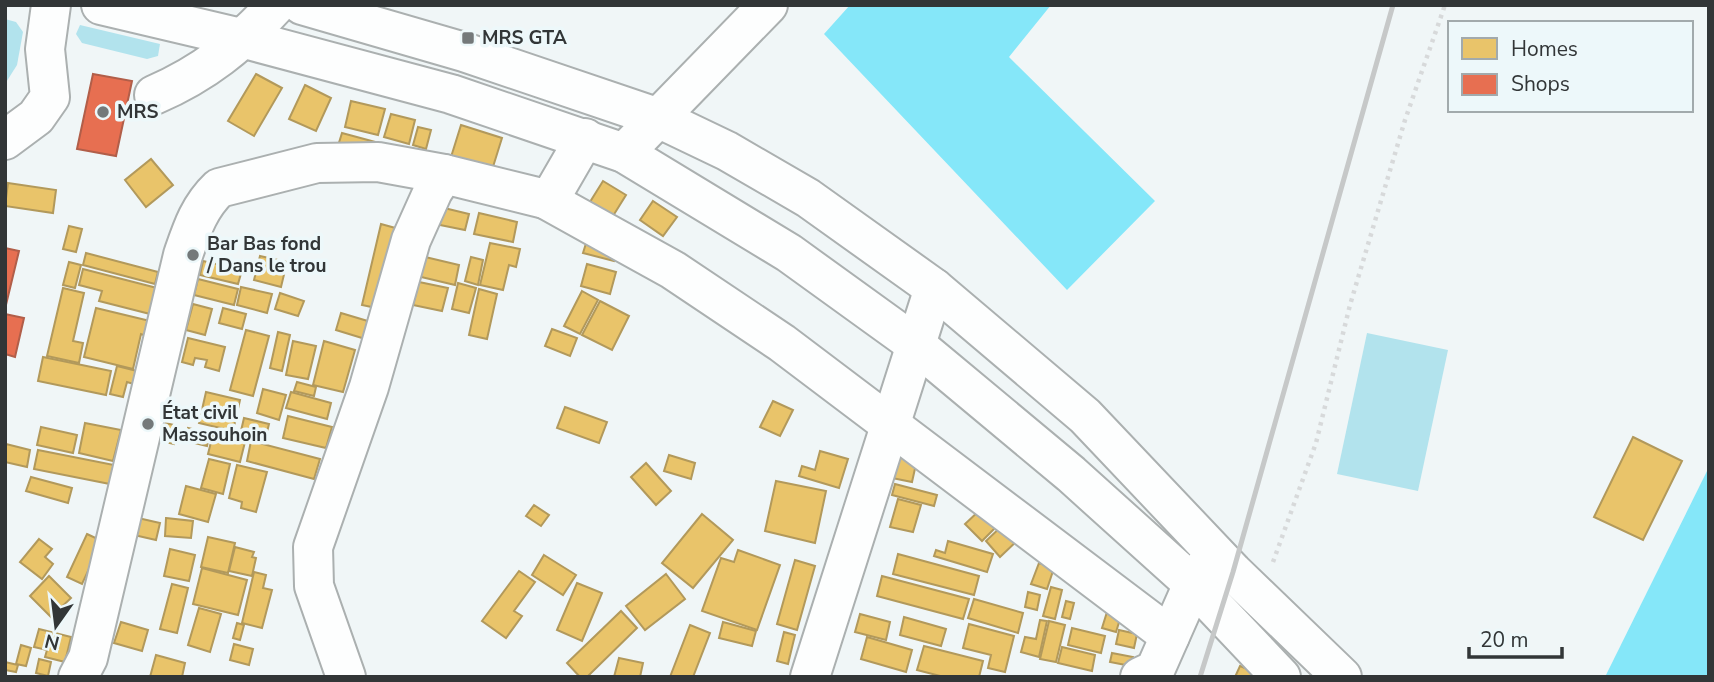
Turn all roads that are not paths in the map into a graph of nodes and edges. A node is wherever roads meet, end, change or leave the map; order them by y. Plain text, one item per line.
1 (51, 5) edge
2 (101, 5) edge
3 (276, 5) edge
4 (302, 5) edge
5 (768, 5) edge
6 (246, 39) junction
7 (155, 94) dead end
8 (656, 117) junction
9 (585, 138) junction
10 (5, 141) edge
11 (624, 153) junction
12 (444, 174) junction
13 (545, 199) junction
14 (934, 288) junction
15 (915, 344) junction
16 (890, 422) junction
17 (1215, 553) junction
18 (1194, 584) junction
19 (1170, 636) junction
20 (1153, 674) edge
21 (78, 677) edge
22 (346, 677) edge
23 (810, 677) edge
24 (1281, 677) edge
25 (1342, 677) edge

1 - 10 street
2 - 6 street
3 - 6 street
4 - 8 street
5 - 8 street
6 - 7 street
6 - 9 street
8 - 11 street
8 - 14 street
9 - 11 street
9 - 13 street
11 - 15 street
12 - 13 street
12 - 21 street
12 - 22 street
13 - 16 street
14 - 15 street
14 - 17 street
15 - 16 street
15 - 18 street
16 - 19 street
16 - 23 street
17 - 18 street
17 - 25 street
18 - 19 street
18 - 24 street
19 - 20 street

